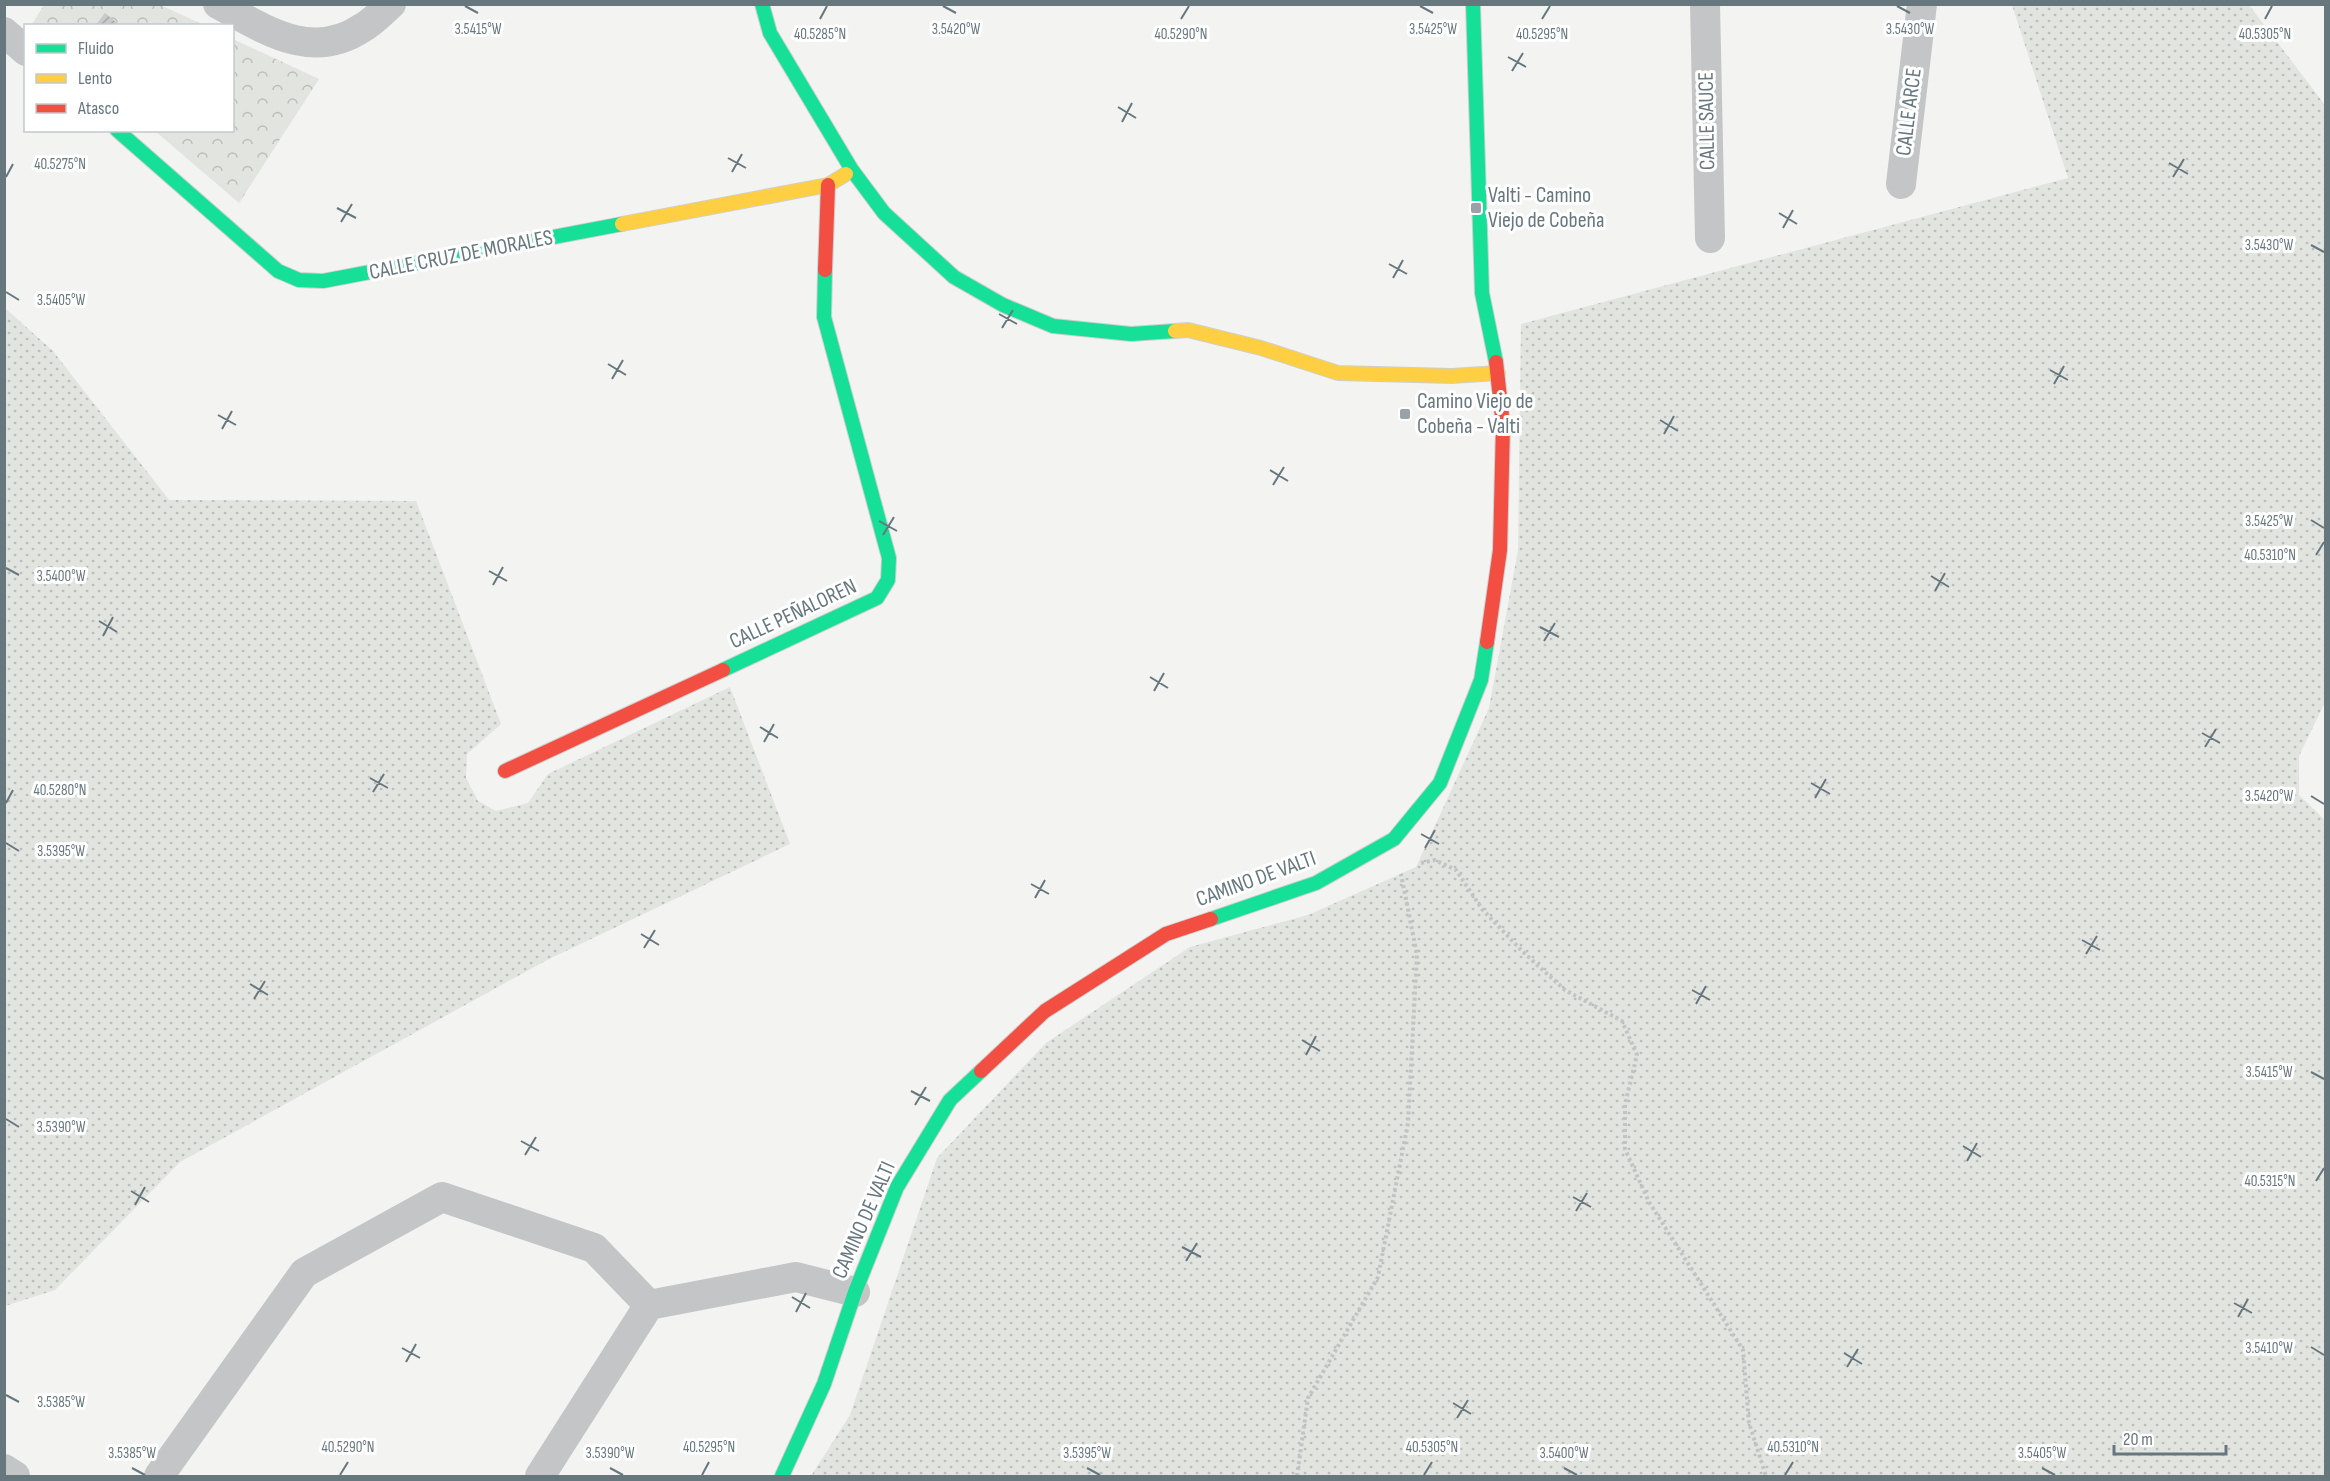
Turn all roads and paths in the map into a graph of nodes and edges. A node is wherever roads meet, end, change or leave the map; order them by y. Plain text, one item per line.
1 (218, 4) edge
2 (392, 4) edge
3 (762, 4) edge
4 (1473, 4) edge
5 (1705, 4) edge
6 (1922, 4) edge
7 (4, 32) edge
8 (24, 49) edge
9 (119, 132) edge
10 (852, 170) junction
11 (1900, 184) dead end
12 (828, 185) junction
13 (1710, 238) dead end
14 (1498, 373) junction
15 (505, 771) dead end
16 (1394, 839) junction
17 (1400, 867) junction
18 (855, 1292) junction
19 (649, 1305) junction
20 (4, 1469) edge
21 (15, 1476) edge
22 (159, 1476) edge
23 (540, 1476) edge
24 (782, 1476) edge
25 (1297, 1476) edge
26 (1766, 1476) edge

1 - 2 street
3 - 10 street
4 - 14 street, CAMINO DE VALTI
5 - 13 street, CALLE SAUCE
6 - 11 street, CALLE ARCE
7 - 8 street
9 - 12 street, CALLE CRUZ DE MORALES
10 - 12 street, CALLE CRUZ DE MORALES
10 - 14 street
12 - 15 street, CALLE PEÑALOREN
14 - 16 street, CAMINO DE VALTI
16 - 17 path
16 - 18 street, CAMINO DE VALTI
17 - 25 path
17 - 26 path
18 - 19 street
18 - 24 street, CAMINO DE VALTI
19 - 22 street
19 - 23 street
20 - 21 street

